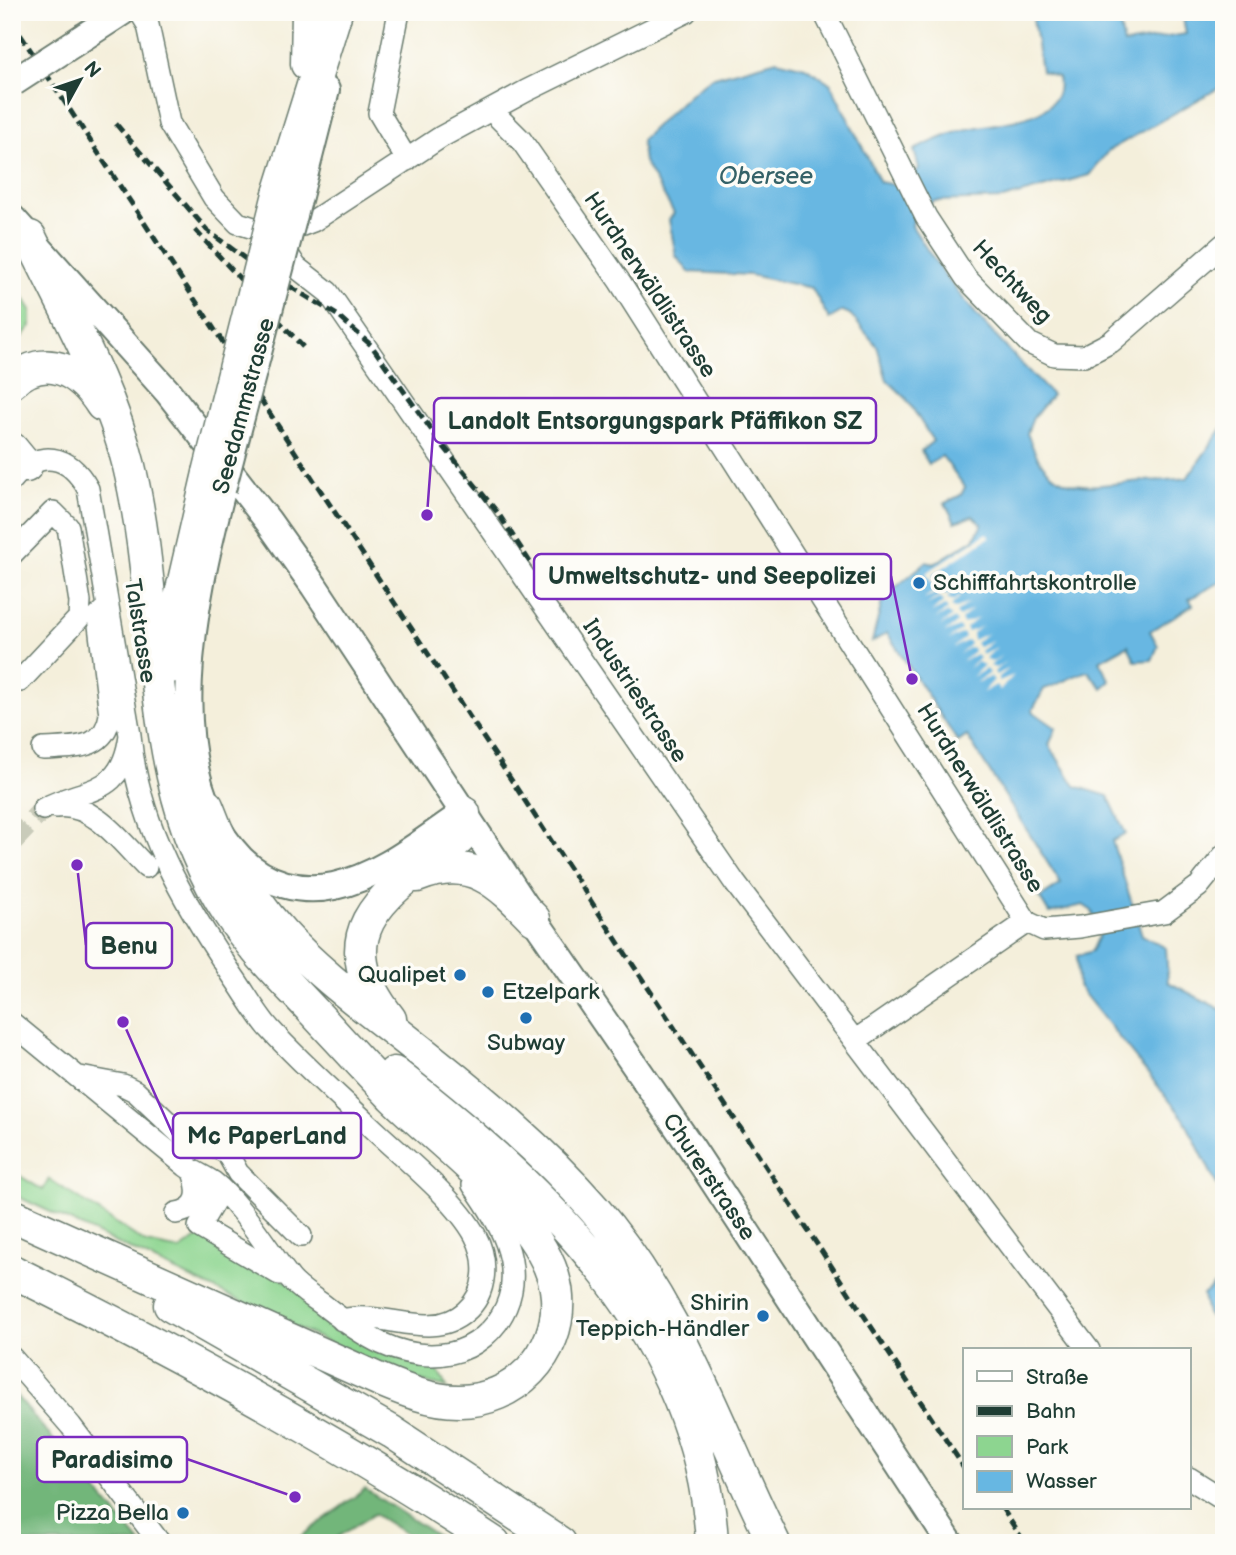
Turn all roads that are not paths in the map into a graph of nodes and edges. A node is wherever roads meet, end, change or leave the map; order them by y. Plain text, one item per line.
1 (122, 12) edge
2 (140, 12) edge
3 (308, 12) edge
4 (336, 12) edge
5 (352, 12) edge
6 (399, 12) edge
7 (686, 12) edge
8 (824, 12) edge
9 (13, 83) edge
10 (491, 110) junction
11 (290, 155) junction
12 (407, 160) junction
13 (288, 197) junction
14 (21, 227) edge
15 (276, 235) junction
16 (1224, 244) edge
17 (12, 382) edge
18 (122, 438) junction
19 (17, 465) edge
20 (215, 481) junction
21 (12, 554) edge
22 (110, 609) junction
23 (12, 674) edge
24 (130, 735) junction
25 (167, 741) junction
26 (43, 749) dead end
27 (99, 790) junction
28 (207, 806) junction
29 (464, 813) junction
30 (147, 822) junction
31 (107, 827) junction
32 (1224, 855) edge
33 (146, 867) dead end
34 (391, 889) junction
35 (534, 919) junction
36 (1027, 922) junction
37 (305, 1003) junction
38 (12, 1023) edge
39 (856, 1040) junction
40 (417, 1048) junction
41 (443, 1144) junction
42 (189, 1160) junction
43 (214, 1182) junction
44 (176, 1213) dead end
45 (12, 1216) edge
46 (12, 1224) edge
47 (301, 1236) dead end
48 (12, 1271) edge
49 (290, 1279) junction
50 (342, 1320) junction
51 (1087, 1348) edge
52 (12, 1358) edge
53 (694, 1366) junction
54 (1190, 1479) edge
55 (1224, 1500) edge
56 (160, 1543) edge
57 (494, 1543) edge
58 (560, 1543) edge
59 (712, 1543) edge
60 (729, 1543) edge
61 (774, 1543) edge
62 (950, 1543) edge

1 - 9 main road, bridge
2 - 15 street
3 - 11 highway
4 - 11 highway
5 - 13 main road
6 - 12 street
7 - 10 street
8 - 16 street, Hechtweg
10 - 12 street
10 - 36 street, Hurdnerwäldlistrasse
11 - 13 highway
12 - 15 street
13 - 20 highway, bridge
14 - 18 highway
14 - 29 main road, Churerstrasse
15 - 39 street, Industriestrasse
17 - 18 highway
18 - 25 highway
19 - 22 street, Talstrasse
20 - 25 highway
20 - 28 main road, Seedammstrasse
21 - 23 street
22 - 24 street, Talstrasse
22 - 26 street
24 - 27 street, Talstrasse
24 - 30 street
25 - 37 highway
27 - 30 street
27 - 31 street
27 - 31 street
28 - 29 main road, Seedammstrasse
28 - 40 highway
29 - 34 highway
29 - 35 main road, Churerstrasse
30 - 50 street
31 - 33 street
32 - 36 street, Hurdnerwäldlistrasse
34 - 35 highway
34 - 40 highway
35 - 62 main road, Churerstrasse
36 - 39 street, Hurdnerwäldlistrasse
37 - 41 highway
37 - 59 highway
38 - 42 street
39 - 51 street
40 - 53 highway
41 - 45 highway
41 - 50 street
42 - 43 street
42 - 44 street
42 - 47 street
43 - 49 street
43 - 49 street
46 - 58 highway
48 - 57 highway
49 - 50 street
52 - 56 street
53 - 60 highway
53 - 61 highway
54 - 55 street

